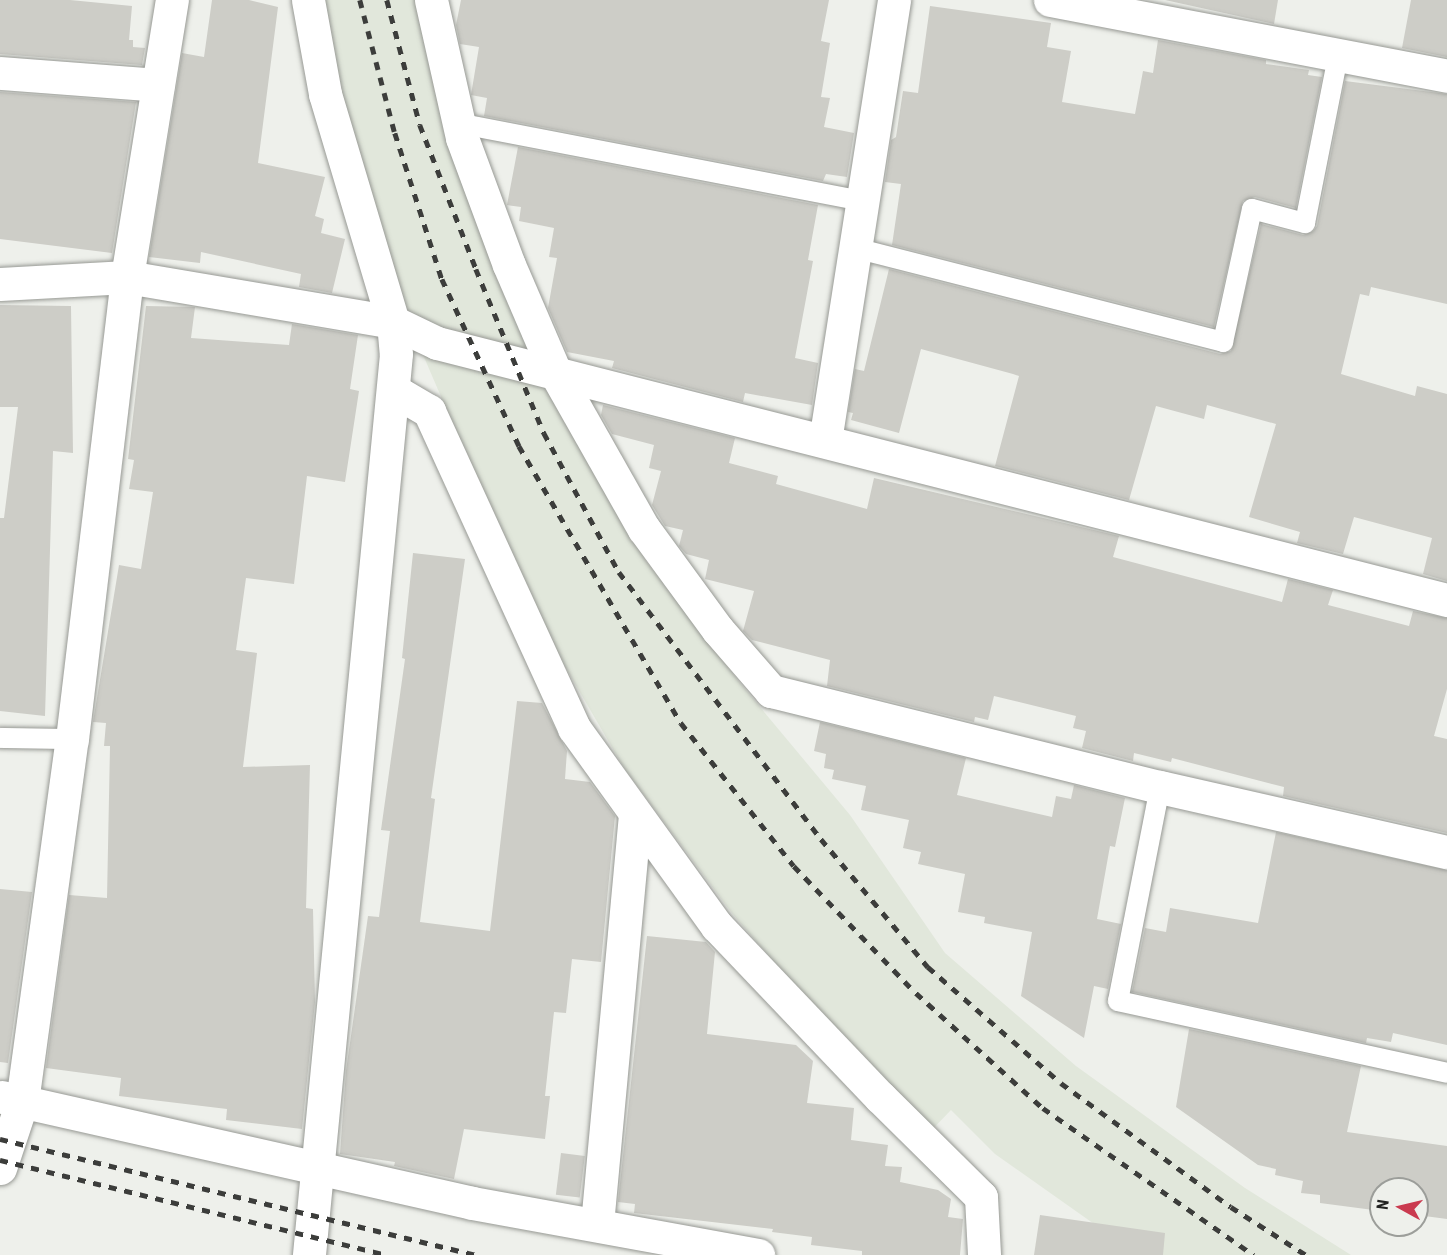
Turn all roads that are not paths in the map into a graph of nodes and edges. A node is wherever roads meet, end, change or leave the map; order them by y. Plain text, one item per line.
1 (172, 0) edge
2 (308, 0) edge
3 (431, 0) edge
4 (894, 0) edge
5 (1050, 0) edge
6 (1145, 8) edge
7 (1338, 56) junction
8 (0, 73) edge
9 (1447, 76) edge
10 (158, 86) junction
11 (457, 123) junction
12 (862, 201) junction
13 (855, 248) junction
14 (127, 277) junction
15 (0, 284) edge
16 (393, 322) junction
17 (555, 372) junction
18 (393, 390) junction
19 (825, 441) junction
20 (1447, 600) edge
21 (0, 738) edge
22 (72, 739) junction
23 (1160, 787) junction
24 (635, 816) junction
25 (1447, 852) edge
26 (1447, 1073) edge
27 (11, 1100) edge
28 (0, 1168) edge
29 (317, 1169) junction
30 (597, 1224) junction
31 (309, 1255) edge
32 (758, 1255) edge
33 (984, 1255) edge

1 - 10 street
2 - 16 street
3 - 11 street
4 - 12 street
5 - 6 street
6 - 7 street
7 - 9 street
7 - 13 lane
8 - 10 street
10 - 14 street
11 - 12 lane
11 - 17 street
12 - 13 street
13 - 19 street
14 - 15 street
14 - 16 street
14 - 22 street
16 - 17 street
16 - 18 street
17 - 19 street
17 - 23 street
18 - 24 street
18 - 29 street
19 - 20 street
21 - 22 lane
22 - 27 street
23 - 25 street
23 - 26 lane
24 - 30 street
24 - 33 street
27 - 28 street
27 - 29 street
29 - 30 street
29 - 31 street
30 - 32 street

